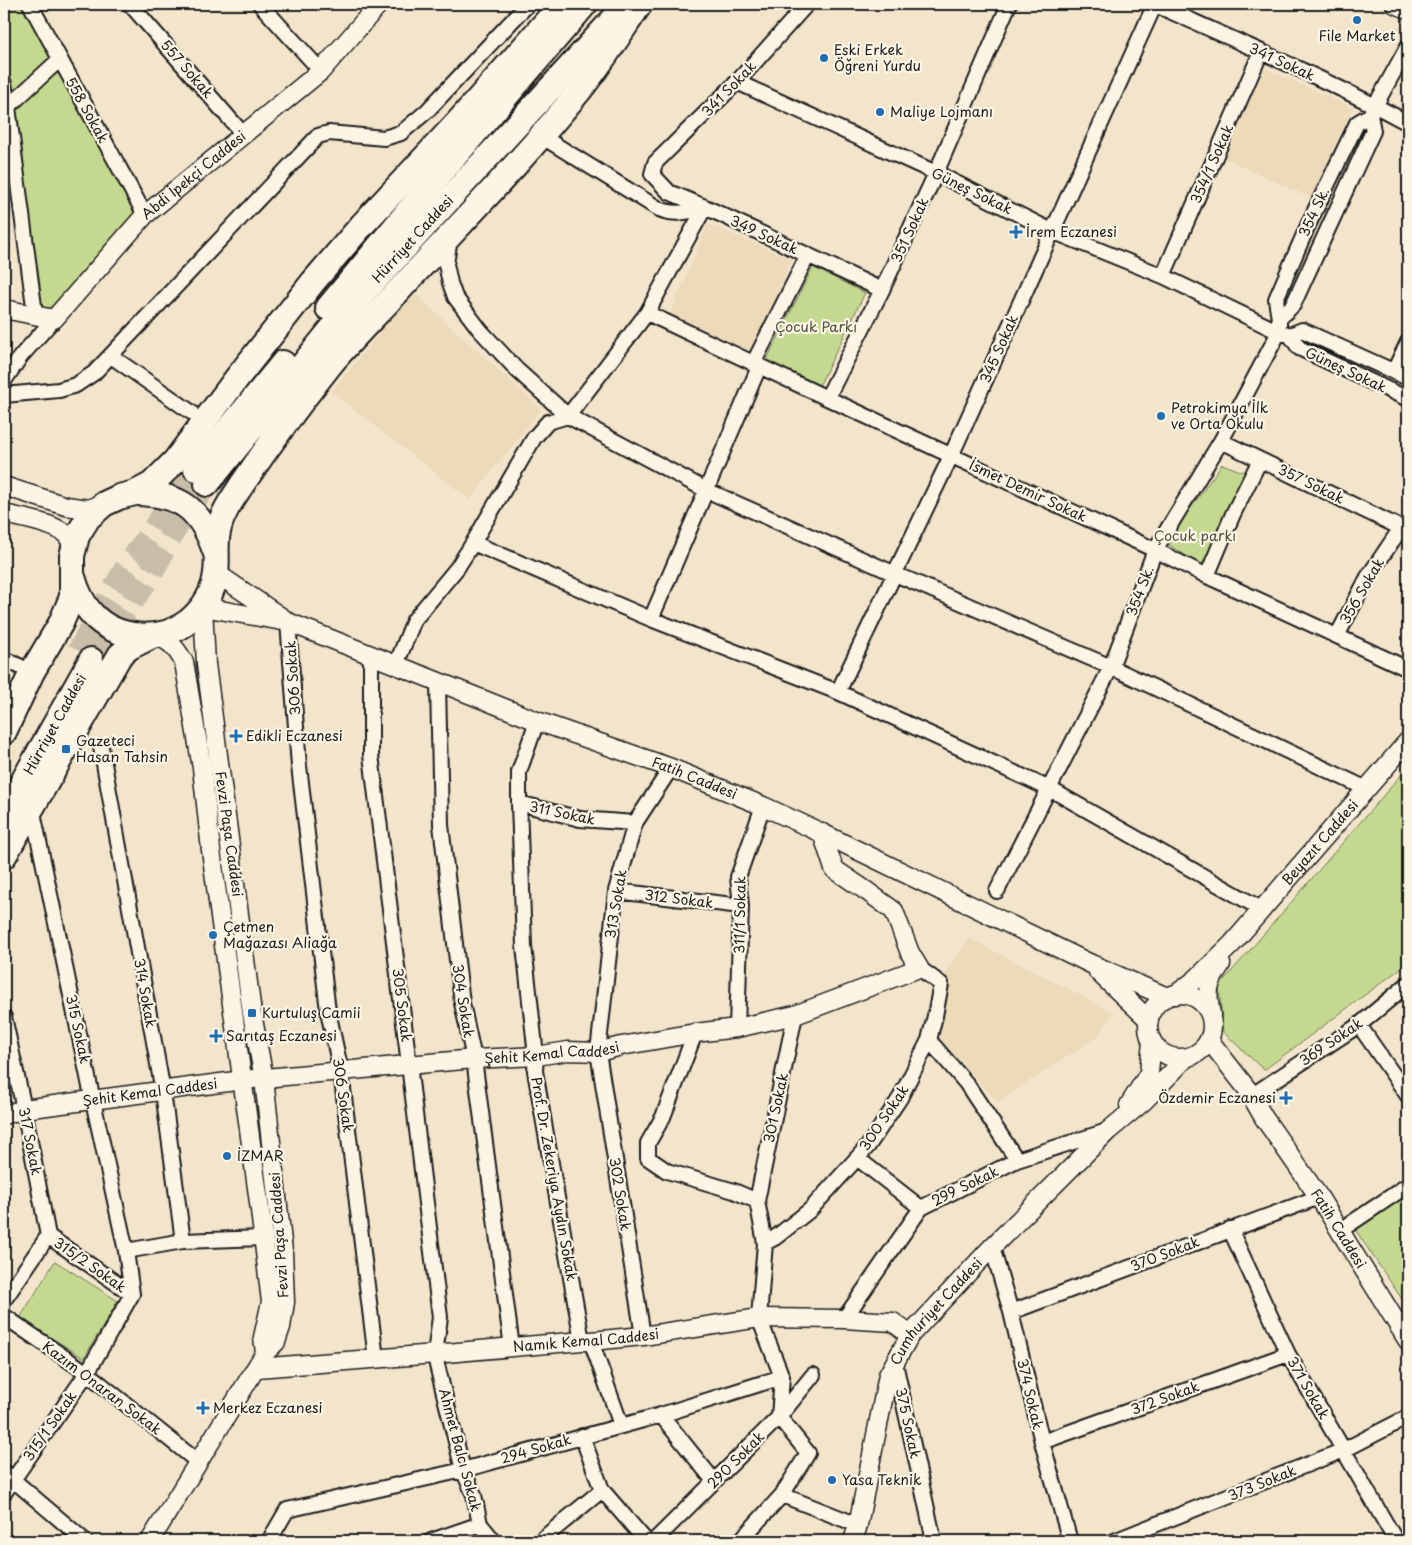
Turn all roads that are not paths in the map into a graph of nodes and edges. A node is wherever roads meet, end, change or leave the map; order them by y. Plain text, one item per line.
1 (30, 4) edge
2 (130, 4) edge
3 (260, 4) edge
4 (379, 4) edge
5 (528, 4) edge
6 (562, 4) edge
7 (585, 4) edge
8 (629, 4) edge
9 (640, 4) edge
10 (807, 4) edge
11 (1009, 4) edge
12 (1154, 4) edge
13 (1395, 4) edge
14 (1408, 9) edge
15 (1408, 46) edge
16 (1261, 52) junction
17 (60, 59) junction
18 (321, 71) junction
19 (737, 82) junction
20 (4, 83) edge
21 (1373, 110) junction
22 (6, 111) edge
23 (1408, 123) edge
24 (243, 134) junction
25 (541, 136) junction
26 (936, 173) junction
27 (652, 174) joint
28 (705, 207) junction
29 (145, 215) junction
30 (1052, 231) junction
31 (451, 234) junction
32 (808, 255) junction
33 (1163, 276) junction
34 (882, 290) junction
35 (4, 309) edge
36 (647, 313) junction
37 (35, 314) junction
38 (54, 319) junction
39 (1283, 329) junction
40 (1408, 342) edge
41 (111, 356) junction
42 (756, 366) junction
43 (1394, 372) junction
44 (1408, 378) edge
45 (4, 381) edge
46 (4, 395) edge
47 (827, 398) junction
48 (1408, 399) edge
49 (191, 412) dead end
50 (568, 416) junction
51 (1221, 441) junction
52 (951, 456) junction
53 (1260, 460) junction
54 (4, 486) edge
55 (706, 490) junction
56 (135, 493) junction
57 (104, 504) junction
58 (4, 514) edge
59 (1404, 529) edge
60 (473, 543) junction
61 (1156, 550) junction
62 (216, 562) junction
63 (73, 566) junction
64 (894, 573) junction
65 (1207, 576) junction
66 (202, 607) junction
67 (651, 619) junction
68 (288, 622) junction
69 (152, 636) junction
70 (1337, 636) junction
71 (371, 655) junction
72 (4, 659) edge
73 (396, 665) junction
74 (1111, 667) junction
75 (1408, 669) edge
76 (32, 672) junction
77 (438, 683) junction
78 (838, 692) junction
79 (537, 721) junction
80 (4, 732) edge
81 (1408, 741) edge
82 (101, 746) dead end
83 (671, 768) junction
84 (4, 783) edge
85 (1050, 789) junction
86 (1367, 789) junction
87 (519, 803) junction
88 (763, 806) junction
89 (32, 807) junction
90 (4, 815) edge
91 (635, 823) junction
92 (822, 833) junction
93 (4, 856) edge
94 (997, 890) dead end
95 (616, 891) junction
96 (741, 906) junction
97 (1263, 910) junction
98 (1232, 944) junction
99 (1089, 963) junction
100 (919, 968) junction
101 (1408, 984) edge
102 (1171, 996) junction
103 (795, 1015) junction
104 (4, 1017) edge
105 (1212, 1019) junction
106 (1149, 1020) junction
107 (1359, 1025) junction
108 (737, 1028) junction
109 (695, 1033) junction
110 (929, 1040) junction
111 (1152, 1041) junction
112 (1206, 1045) junction
113 (598, 1052) junction
114 (536, 1056) junction
115 (1186, 1058) junction
116 (474, 1059) junction
117 (409, 1066) junction
118 (341, 1072) junction
119 (264, 1079) junction
120 (243, 1080) junction
121 (163, 1092) junction
122 (1251, 1096) junction
123 (1408, 1096) edge
124 (93, 1100) junction
125 (24, 1109) junction
126 (4, 1115) edge
127 (1264, 1118) junction
128 (1108, 1131) junction
129 (857, 1158) junction
130 (1017, 1160) junction
131 (1408, 1186) edge
132 (1319, 1197) junction
133 (757, 1201) junction
134 (921, 1208) junction
135 (1230, 1229) junction
136 (1341, 1230) junction
137 (48, 1236) junction
138 (263, 1238) junction
139 (183, 1241) junction
140 (764, 1243) junction
141 (992, 1247) junction
142 (126, 1251) junction
143 (132, 1294) junction
144 (4, 1300) edge
145 (1011, 1312) junction
146 (4, 1316) edge
147 (759, 1318) junction
148 (844, 1319) junction
149 (910, 1335) junction
150 (643, 1336) junction
151 (586, 1341) junction
152 (1408, 1341) edge
153 (512, 1348) junction
154 (435, 1354) junction
155 (1288, 1354) junction
156 (376, 1359) junction
157 (260, 1360) junction
158 (895, 1363) junction
159 (87, 1373) junction
160 (813, 1375) dead end
161 (782, 1377) junction
162 (661, 1415) junction
163 (779, 1417) junction
164 (1408, 1417) edge
165 (621, 1425) junction
166 (582, 1436) junction
167 (1042, 1442) junction
168 (1344, 1450) junction
169 (198, 1462) junction
170 (463, 1470) junction
171 (9, 1476) edge
172 (714, 1481) junction
173 (602, 1490) junction
174 (4, 1493) edge
175 (782, 1495) junction
176 (480, 1524) junction
177 (856, 1533) edge
178 (85, 1541) edge
179 (150, 1541) edge
180 (268, 1541) edge
181 (431, 1541) edge
182 (494, 1541) edge
183 (540, 1541) edge
184 (646, 1541) edge
185 (654, 1541) edge
186 (740, 1541) edge
187 (934, 1541) edge
188 (1070, 1541) edge
189 (1114, 1541) edge
190 (1396, 1541) edge

1 - 17 street, 558 Sokak
2 - 24 street, 557 Sokak
3 - 18 street
4 - 18 street, Abdi İpekçi Caddesi
5 - 41 street
6 - 56 highway
7 - 8 highway, Hürriyet Caddesi
9 - 25 highway
10 - 19 street, 341 Sokak
11 - 26 street, 351 Sokak
12 - 16 street, 341 Sokak
12 - 30 street, 345 Sokak
13 - 14 street
15 - 21 street, 354 Sk.
16 - 21 street, 341 Sokak
16 - 33 street, 354/1 Sokak
17 - 22 street
17 - 29 street, 558 Sokak
18 - 24 street, Abdi İpekçi Caddesi
19 - 26 street, Güneş Sokak
19 - 27 street, 341 Sokak
20 - 22 street
21 - 23 street, 341 Sokak
21 - 39 street, 354 Sk.
21 - 39 street, 354 Sk.
22 - 37 street
24 - 29 street, Abdi İpekçi Caddesi
25 - 28 street
25 - 31 highway
26 - 30 street, Güneş Sokak
26 - 34 street, 351 Sokak
27 - 28 street, 349 Sokak
28 - 32 street, 349 Sokak
28 - 36 street
29 - 38 street, Abdi İpekçi Caddesi
30 - 33 street, Güneş Sokak
30 - 52 street, 345 Sokak
31 - 50 street
31 - 62 highway
32 - 34 street, 349 Sokak
32 - 42 street
33 - 39 street, Güneş Sokak
34 - 47 street, 351 Sokak
35 - 37 street
36 - 42 street, İsmet Demir Sokak
36 - 50 street
37 - 38 street
38 - 45 street
39 - 43 street, Güneş Sokak
39 - 48 street, Güneş Sokak
39 - 51 street, 354 Sk.
40 - 43 street
41 - 46 street
41 - 49 street
42 - 47 street, İsmet Demir Sokak
42 - 55 street
43 - 44 street, Güneş Sokak
47 - 52 street, İsmet Demir Sokak
50 - 55 street
50 - 60 street
51 - 53 street, 357 Sokak
51 - 61 street, 354 Sk.
52 - 61 street, İsmet Demir Sokak
52 - 64 street, 345 Sokak
53 - 59 street, 357 Sokak
53 - 65 street
54 - 57 street
55 - 64 street
55 - 67 street
56 - 57 highway
56 - 62 highway
57 - 63 highway
58 - 63 street
59 - 70 street, 356 Sokak
60 - 67 street
60 - 73 street
61 - 65 street, İsmet Demir Sokak
61 - 74 street, 354 Sk.
62 - 66 highway
62 - 68 street, Fatih Caddesi
63 - 69 highway
63 - 76 highway
64 - 74 street
64 - 78 street, 345 Sokak
65 - 70 street, İsmet Demir Sokak
66 - 68 street, Fatih Caddesi
66 - 69 highway
66 - 119 street, Fevzi Paşa Caddesi
67 - 78 street
68 - 71 street, Fatih Caddesi
68 - 118 street, 306 Sokak
69 - 89 highway
69 - 120 street, Fevzi Paşa Caddesi
70 - 75 street, İsmet Demir Sokak
71 - 73 street, Fatih Caddesi
71 - 117 street, 305 Sokak
72 - 76 street
73 - 77 street, Fatih Caddesi
74 - 85 street, 354 Sk.
74 - 86 street
76 - 80 highway
77 - 79 street, Fatih Caddesi
77 - 116 street, 304 Sokak
78 - 85 street
79 - 83 street, Fatih Caddesi
79 - 87 street, Prof. Dr. Zekeriya Aydın Sokak
81 - 86 street, Beyazıt Caddesi
82 - 121 street, 314 Sokak
83 - 88 street, Fatih Caddesi
83 - 91 street, 313 Sokak
84 - 90 highway, Hürriyet Caddesi
85 - 94 street, 354 Sk.
85 - 97 street
86 - 97 street, Beyazıt Caddesi
87 - 91 street, 311 Sokak
87 - 114 street, Prof. Dr. Zekeriya Aydın Sokak
88 - 92 street, Fatih Caddesi
88 - 96 street, 311/1 Sokak
89 - 93 highway
89 - 124 street, 315 Sokak
91 - 95 street, 313 Sokak
92 - 99 street, Fatih Caddesi
92 - 100 street
95 - 96 street, 312 Sokak
95 - 113 street, 313 Sokak
96 - 108 street, 311/1 Sokak
97 - 98 street, Beyazıt Caddesi
98 - 102 street
98 - 105 street
99 - 102 street, Fatih Caddesi
99 - 106 street, Fatih Caddesi
100 - 103 street, Şehit Kemal Caddesi
100 - 110 street, 300 Sokak
101 - 107 street, 369 Sokak
102 - 105 street, Fatih Caddesi
102 - 106 street
103 - 108 street, Şehit Kemal Caddesi
103 - 133 street, 301 Sokak
104 - 125 street, 317 Sokak
105 - 112 street
106 - 111 street
107 - 122 street, 369 Sokak
107 - 123 street
108 - 109 street, Şehit Kemal Caddesi
109 - 113 street, Şehit Kemal Caddesi
109 - 133 street
110 - 129 street, 300 Sokak
110 - 130 street
111 - 115 street
111 - 128 street, Cumhuriyet Caddesi
112 - 115 street
112 - 122 street, Fatih Caddesi
112 - 127 street, Fatih Caddesi
113 - 114 street, Şehit Kemal Caddesi
113 - 150 street, 302 Sokak
114 - 116 street, Şehit Kemal Caddesi
114 - 151 street, Prof. Dr. Zekeriya Aydın Sokak
115 - 128 street, Cumhuriyet Caddesi
116 - 117 street, Şehit Kemal Caddesi
116 - 153 street, 304 Sokak
117 - 118 street, Şehit Kemal Caddesi
117 - 154 street, 305 Sokak
118 - 119 street, Şehit Kemal Caddesi
118 - 156 street, 306 Sokak
119 - 120 street, Şehit Kemal Caddesi
119 - 157 street, Fevzi Paşa Caddesi
120 - 121 street, Şehit Kemal Caddesi
120 - 138 street, Fevzi Paşa Caddesi
121 - 124 street, Şehit Kemal Caddesi
121 - 139 street, 314 Sokak
122 - 127 street, Fatih Caddesi
124 - 125 street, Şehit Kemal Caddesi
124 - 142 street, 315 Sokak
125 - 126 street, Şehit Kemal Caddesi
125 - 137 street, 317 Sokak
127 - 132 street, Fatih Caddesi
128 - 130 street, 299 Sokak
128 - 141 street, Cumhuriyet Caddesi
129 - 134 street
129 - 140 street, 300 Sokak
130 - 134 street, 299 Sokak
131 - 136 street
132 - 135 street, 370 Sokak
132 - 136 street, Fatih Caddesi
133 - 140 street
134 - 148 street, 299 Sokak
135 - 145 street, 370 Sokak
135 - 155 street, 371 Sokak
136 - 152 street, Fatih Caddesi
137 - 143 street, 315/2 Sokak
137 - 144 street
138 - 139 street
138 - 157 street, Fevzi Paşa Caddesi
139 - 142 street
140 - 147 street
141 - 145 street, 374 Sokak
141 - 149 street, Cumhuriyet Caddesi
142 - 143 street, 315 Sokak
143 - 159 street, 315/1 Sokak
145 - 167 street, 374 Sokak
146 - 159 street, Kazım Onaran Sokak
147 - 148 street, Namık Kemal Caddesi
147 - 150 street, Namık Kemal Caddesi
147 - 161 street
148 - 149 street, Namık Kemal Caddesi
149 - 158 street, Cumhuriyet Caddesi
150 - 151 street, Namık Kemal Caddesi
151 - 153 street, Namık Kemal Caddesi
151 - 165 street, Prof. Dr. Zekeriya Aydın Sokak
153 - 154 street, Namık Kemal Caddesi
154 - 156 street, Namık Kemal Caddesi
154 - 170 street, Ahmet Balcı Sokak
155 - 167 street, 372 Sokak
155 - 168 street, 371 Sokak
156 - 157 street, Namık Kemal Caddesi
157 - 169 street, Fevzi Paşa Caddesi
158 - 177 street, Cumhuriyet Caddesi
158 - 187 street, 375 Sokak
159 - 169 street, Kazım Onaran Sokak
159 - 171 street, 315/1 Sokak
160 - 163 street, 290 Sokak
161 - 162 street, 294 Sokak
161 - 163 street
162 - 165 street, 294 Sokak
162 - 172 street
163 - 172 street, 290 Sokak
163 - 175 street
164 - 168 street, 373 Sokak
165 - 166 street, 294 Sokak
166 - 170 street, 294 Sokak
166 - 173 street
167 - 188 street, 374 Sokak
168 - 189 street, 373 Sokak
168 - 190 street, 371 Sokak
169 - 179 street, Fevzi Paşa Caddesi
170 - 176 street, Ahmet Balcı Sokak
170 - 180 street, 294 Sokak
171 - 174 street, 315/1 Sokak
171 - 178 street
172 - 185 street, 290 Sokak
173 - 183 street
173 - 184 street
175 - 177 street
175 - 186 street
176 - 181 street
176 - 182 street, Ahmet Balcı Sokak

